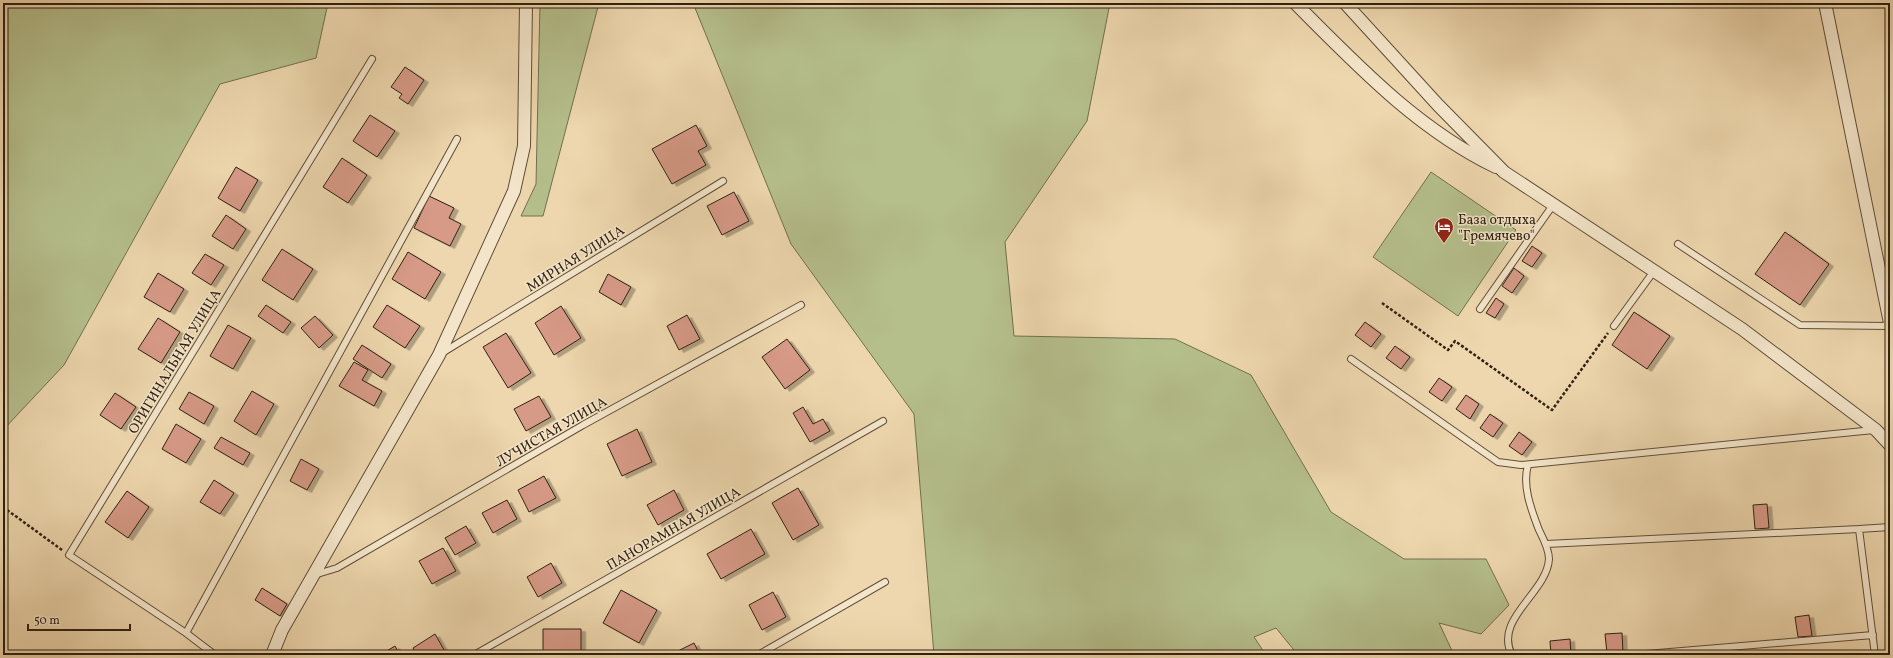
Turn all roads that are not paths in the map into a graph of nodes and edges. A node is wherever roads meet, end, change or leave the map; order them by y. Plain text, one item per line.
1 (526, 3) edge
2 (1295, 3) edge
3 (1345, 3) edge
4 (1825, 3) edge
5 (372, 59) dead end
6 (457, 139) dead end
7 (1504, 172) junction
8 (723, 181) dead end
9 (1553, 205) junction
10 (1678, 244) dead end
11 (1654, 271) junction
12 (801, 304) dead end
13 (1480, 309) dead end
14 (1890, 323) edge
15 (1614, 326) road end
16 (1890, 326) edge
17 (439, 355) junction
18 (1350, 359) dead end
19 (883, 421) dead end
20 (1876, 430) junction
21 (1890, 445) edge
22 (1528, 464) junction
23 (1890, 527) edge
24 (1859, 529) junction
25 (1546, 544) junction
26 (312, 576) junction
27 (884, 582) dead end
28 (186, 633) junction
29 (1872, 635) junction
30 (215, 655) edge
31 (272, 655) edge
32 (474, 655) edge
33 (758, 655) edge
34 (1512, 655) edge
35 (1634, 655) edge
36 (1875, 655) edge

1 - 17 street
2 - 7 street
3 - 7 street
4 - 14 street
5 - 28 lane, ОРИГИНАЛЬНАЯ УЛИЦА
6 - 28 lane
7 - 9 street
8 - 17 lane, МИРНАЯ УЛИЦА
9 - 11 street
9 - 13 lane
10 - 16 lane
11 - 15 lane
11 - 20 street
12 - 26 lane, ЛУЧИСТАЯ УЛИЦА
17 - 26 street
18 - 22 lane
19 - 32 lane, ПАНОРАМНАЯ УЛИЦА
20 - 21 street
20 - 22 lane
22 - 25 lane
23 - 24 lane
24 - 25 lane
24 - 29 lane
25 - 34 lane
26 - 31 street
27 - 33 lane
28 - 30 lane
29 - 35 lane
29 - 36 lane

